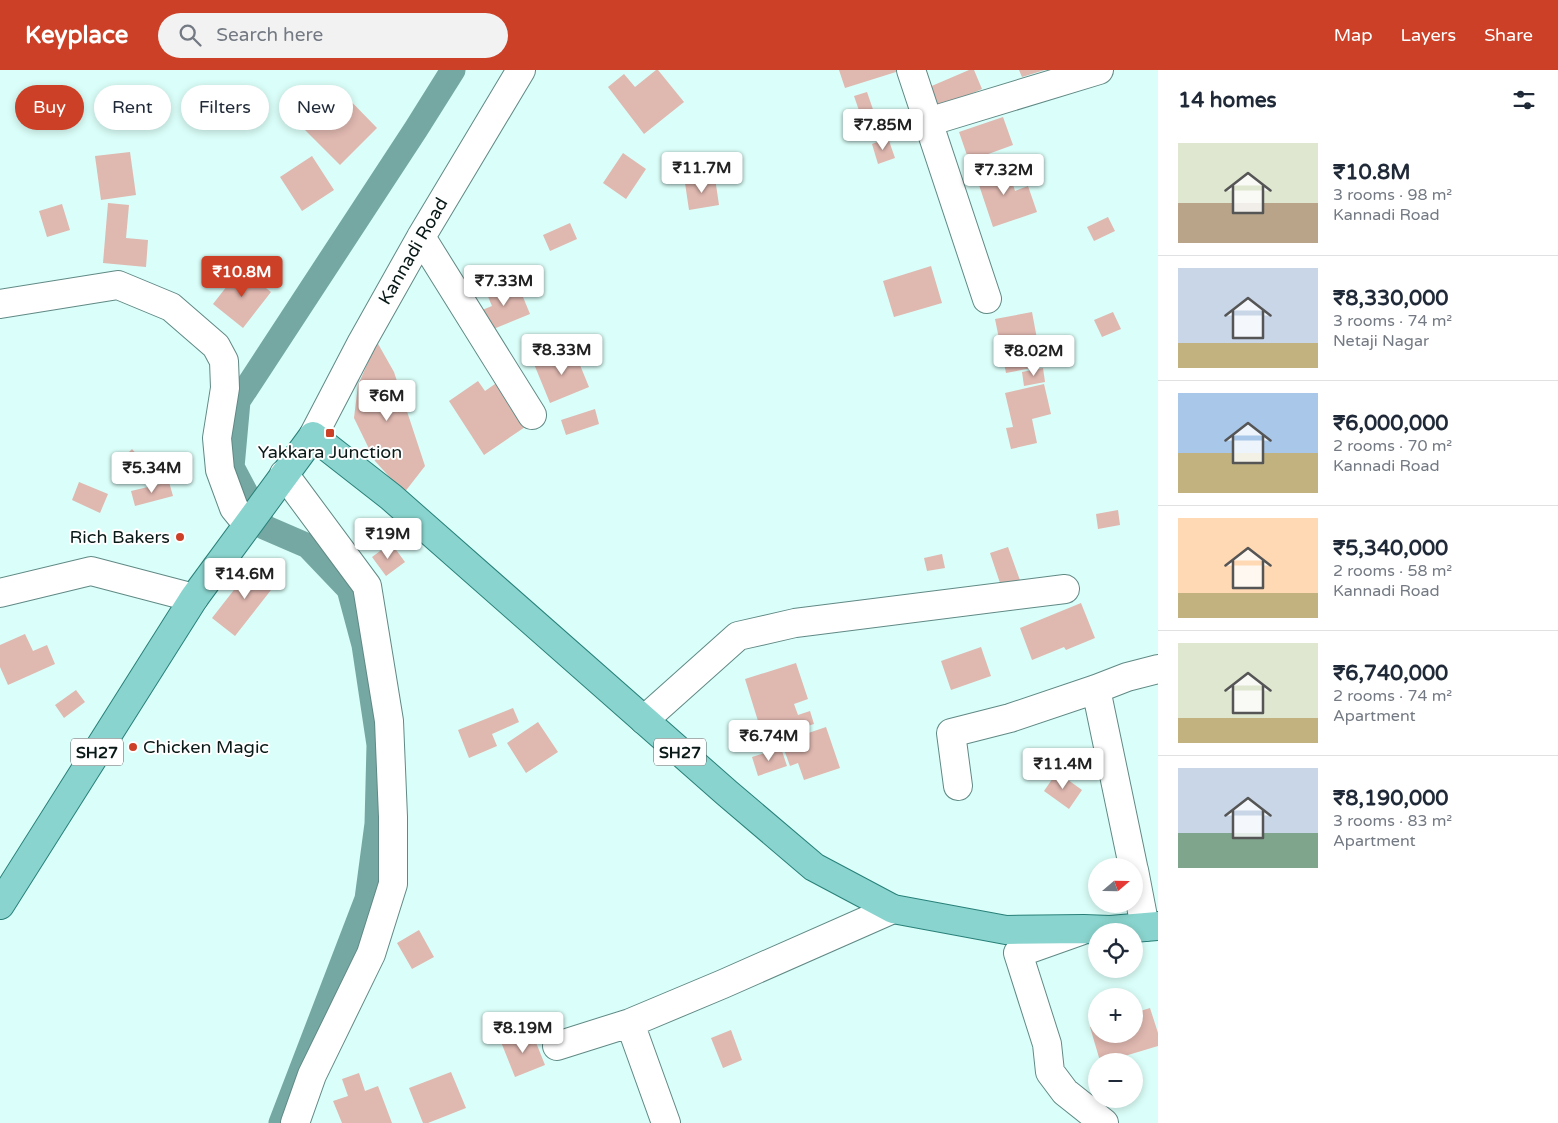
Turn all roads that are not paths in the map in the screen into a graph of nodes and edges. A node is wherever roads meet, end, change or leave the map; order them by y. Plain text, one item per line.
1 (521, 70) edge
2 (911, 70) edge
3 (1099, 70) edge
4 (928, 122) junction
5 (421, 236) junction
6 (987, 299) dead end
7 (0, 304) edge
8 (532, 415) dead end
9 (313, 436) junction
10 (283, 475) junction
11 (248, 524) junction
12 (1066, 589) dead end
13 (0, 593) edge
14 (194, 598) junction
15 (1158, 669) edge
16 (1096, 689) junction
17 (644, 720) junction
18 (958, 786) dead end
19 (1131, 858) edge
20 (1143, 900) edge
21 (0, 905) edge
22 (893, 909) junction
23 (1151, 927) edge
24 (1084, 929) junction
25 (630, 1023) junction
26 (557, 1046) dead end
27 (294, 1123) edge
28 (666, 1123) edge
29 (1104, 1123) edge

1 - 5 street, Kannadi Road
2 - 4 street
3 - 4 street
4 - 6 street
5 - 8 street
5 - 9 street, Kannadi Road
7 - 11 street
9 - 10 main road
9 - 17 main road, SH27
10 - 11 main road
10 - 27 street
11 - 14 main road
12 - 17 street
13 - 14 street
14 - 21 main road, SH27
15 - 16 street
16 - 18 street
16 - 19 street
17 - 22 main road, SH27
20 - 23 street
22 - 24 main road, SH27
22 - 25 street
23 - 24 main road, SH27
24 - 29 street
25 - 26 street
25 - 28 street

